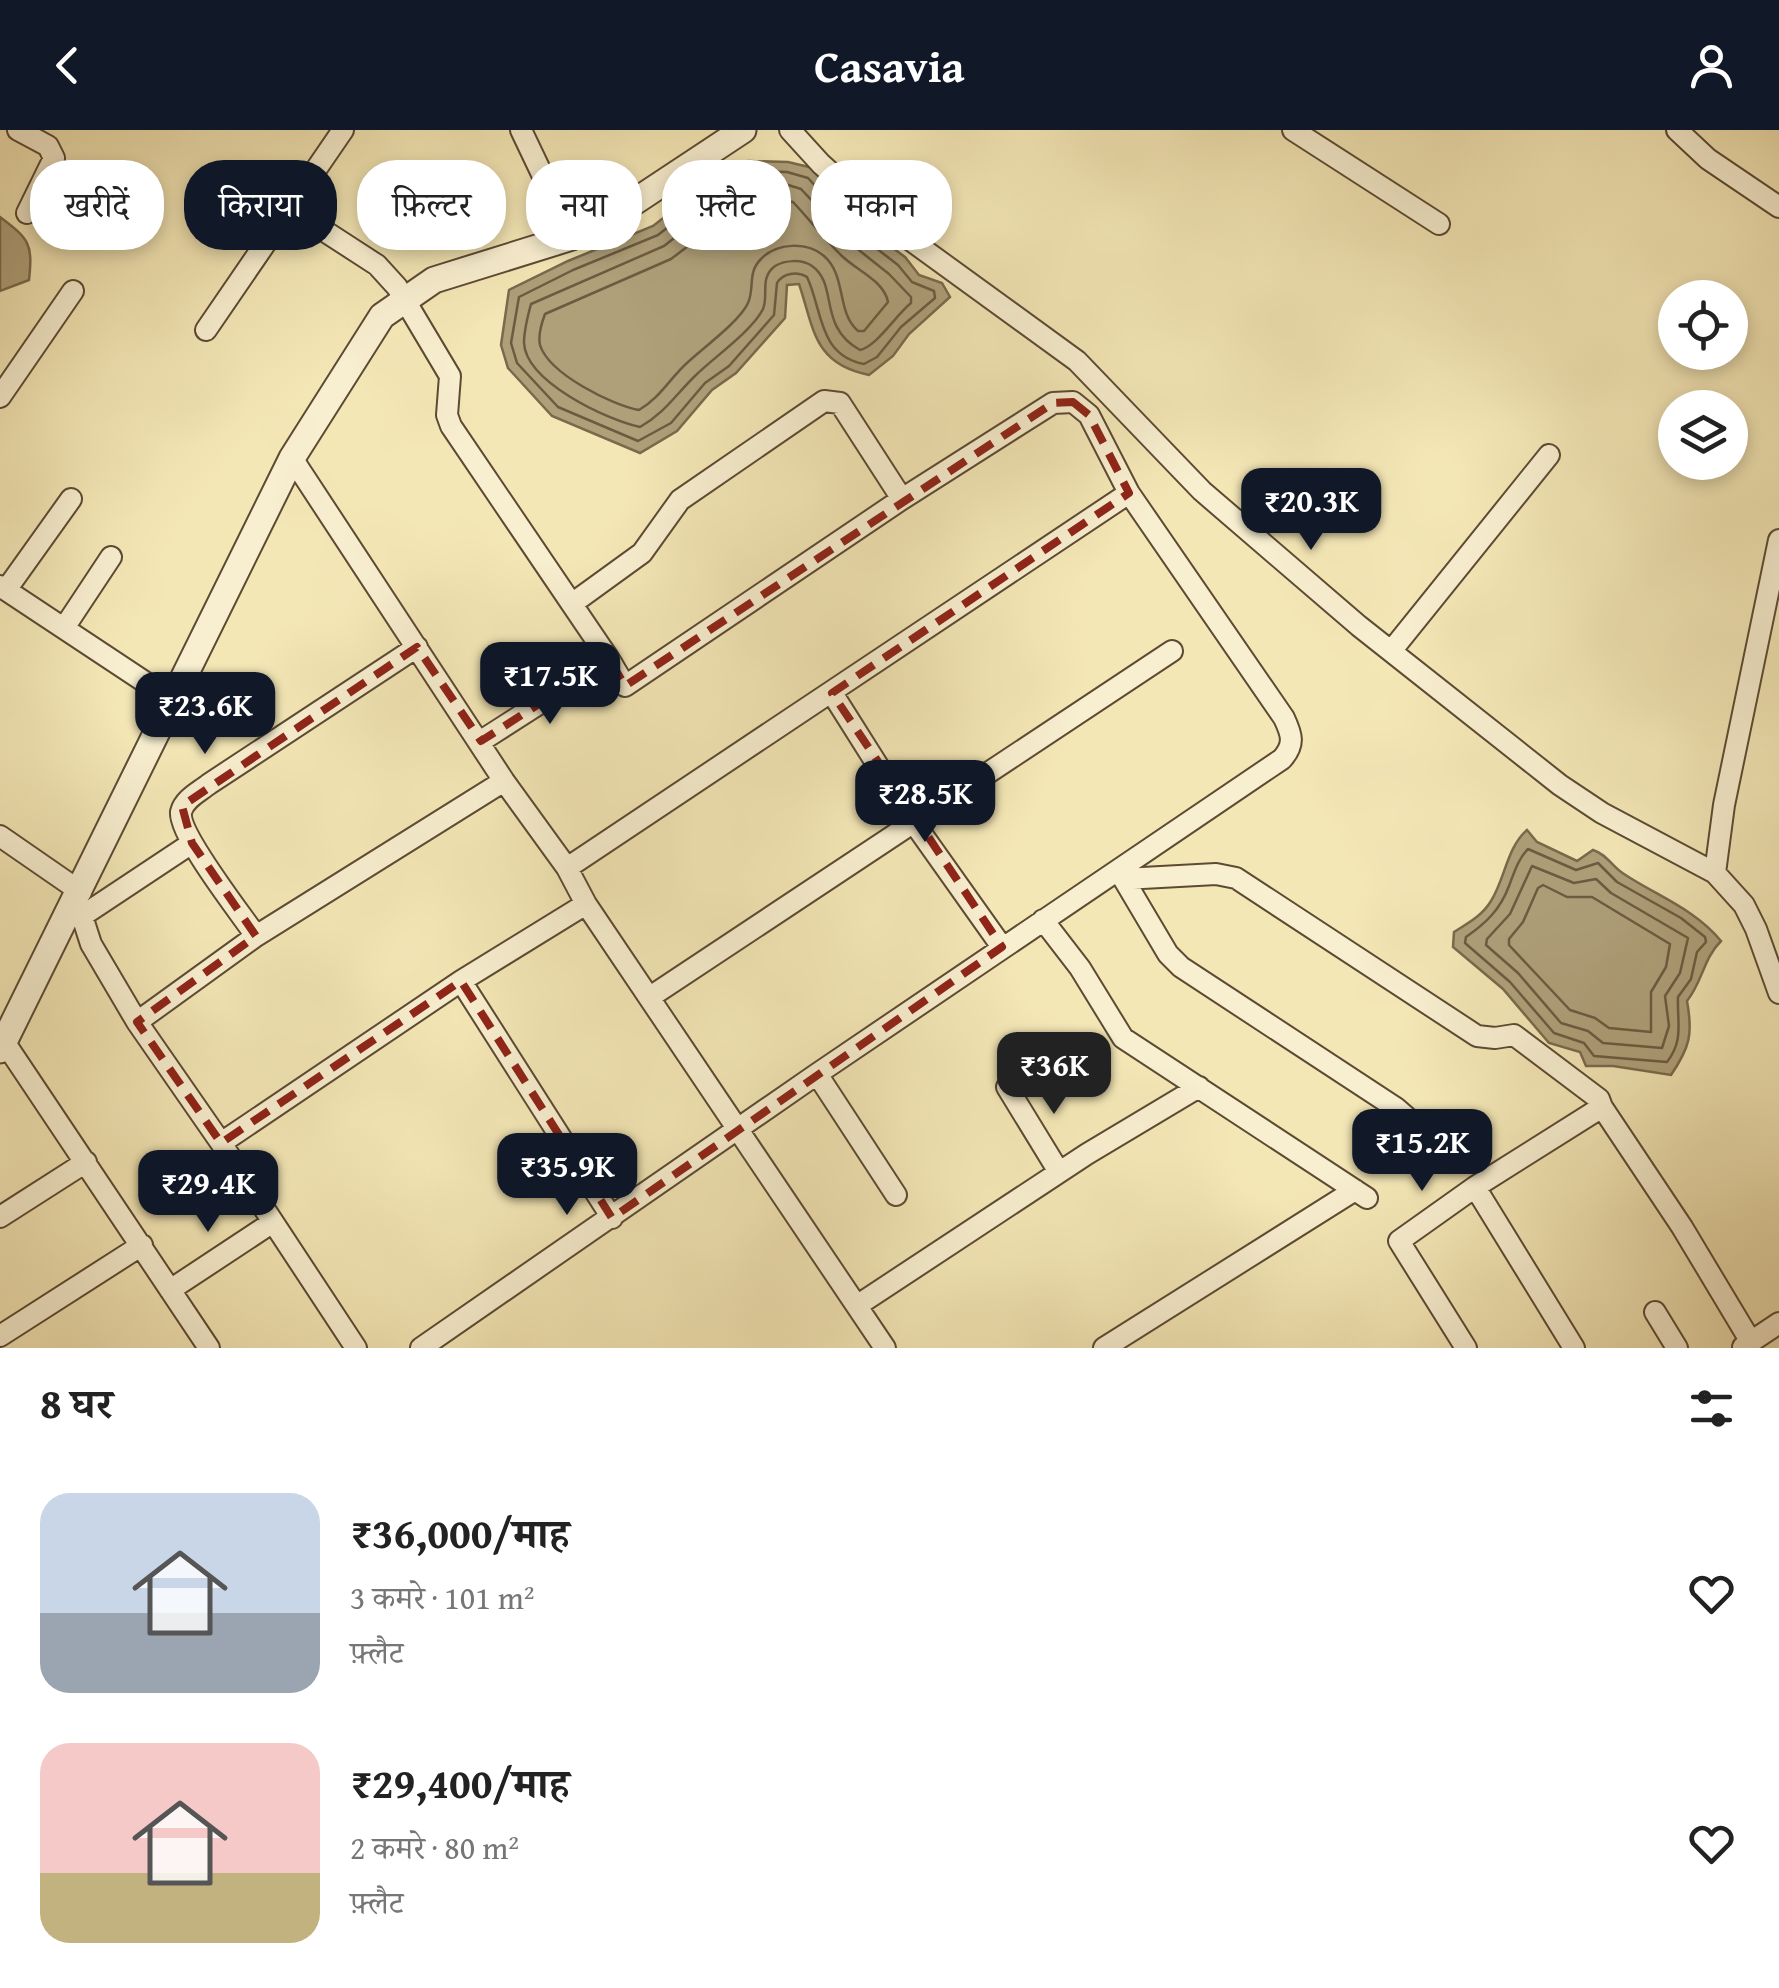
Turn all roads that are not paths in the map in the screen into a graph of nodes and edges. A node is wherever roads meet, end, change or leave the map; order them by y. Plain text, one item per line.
1 (18, 130) edge
2 (342, 130) edge
3 (522, 130) edge
4 (743, 130) edge
5 (790, 130) edge
6 (1294, 130) edge
7 (1677, 130) edge
8 (322, 160) edge
9 (536, 160) edge
10 (642, 197) edge
11 (1779, 208) edge
12 (27, 213) dead end
13 (1439, 224) dead end
14 (337, 239) edge
15 (260, 250) edge
16 (530, 250) edge
17 (73, 291) dead end
18 (403, 298) junction
19 (206, 330) dead end
20 (0, 398) edge
21 (1550, 456) dead end
22 (292, 458) junction
23 (1129, 492) junction
24 (71, 499) dead end
25 (902, 499) junction
26 (1779, 540) edge
27 (111, 557) dead end
28 (3, 588) edge
29 (573, 604) junction
30 (64, 628) junction
31 (416, 646) junction
32 (1172, 650) dead end
33 (1392, 650) junction
34 (609, 659) junction
35 (832, 694) junction
36 (172, 700) junction
37 (481, 742) junction
38 (504, 781) junction
39 (914, 823) junction
40 (0, 836) edge
41 (192, 843) junction
42 (566, 868) junction
43 (1715, 873) junction
44 (1121, 874) junction
45 (586, 904) junction
46 (78, 906) junction
47 (1043, 920) junction
48 (256, 936) junction
49 (1002, 947) junction
50 (461, 982) junction
51 (1779, 993) edge
52 (650, 997) junction
53 (137, 1022) junction
54 (2, 1047) edge
55 (817, 1074) junction
56 (1007, 1087) dead end
57 (1199, 1087) junction
58 (1602, 1107) junction
59 (739, 1127) junction
60 (1428, 1136) dead end
61 (221, 1143) junction
62 (86, 1162) junction
63 (1059, 1172) junction
64 (1475, 1187) junction
65 (896, 1195) dead end
66 (3, 1208) edge
67 (612, 1218) junction
68 (273, 1222) junction
69 (142, 1246) junction
70 (170, 1290) junction
71 (858, 1304) junction
72 (1655, 1312) dead end
73 (1779, 1323) edge
74 (0, 1336) edge
75 (1138, 1339) edge
76 (200, 1345) edge
77 (876, 1345) edge
78 (1746, 1345) edge
79 (356, 1348) edge
80 (421, 1348) edge
81 (1104, 1348) edge
82 (1466, 1348) edge
83 (1574, 1348) edge
84 (1676, 1348) edge

1 - 12 street
2 - 8 street
3 - 9 street
4 - 10 street
5 - 33 street
6 - 13 street
7 - 11 street
14 - 18 street
15 - 19 street
16 - 18 street
17 - 20 street
18 - 22 street
18 - 29 street
21 - 33 street
22 - 31 street
22 - 36 street
23 - 25 street
23 - 35 street
23 - 44 street
24 - 28 street
25 - 29 street
25 - 34 street
26 - 43 street
27 - 30 street
28 - 30 street
29 - 34 street
30 - 36 street
31 - 37 street
31 - 41 street
32 - 39 street
33 - 43 street
34 - 37 street
35 - 39 street
35 - 42 street
36 - 46 street
37 - 38 street
38 - 42 street
38 - 48 street
39 - 49 street
39 - 52 street
40 - 46 street
41 - 46 street
41 - 48 street
42 - 45 street
43 - 51 street
44 - 47 street
44 - 58 street
44 - 60 street
45 - 50 street
45 - 52 street
46 - 53 street
46 - 54 street
47 - 49 street
47 - 57 street
48 - 53 street
49 - 55 street
50 - 61 street
50 - 67 street
52 - 59 street
53 - 61 street
54 - 62 street
55 - 59 street
55 - 65 street
56 - 63 street
57 - 63 street
57 - 75 street
58 - 64 street
58 - 78 street
59 - 67 street
59 - 71 street
61 - 68 street
62 - 66 street
62 - 69 street
63 - 71 street
64 - 82 street
64 - 83 street
67 - 80 street
68 - 70 street
68 - 79 street
69 - 70 street
69 - 74 street
70 - 76 street
71 - 77 street
72 - 84 street
73 - 78 street
75 - 81 street

